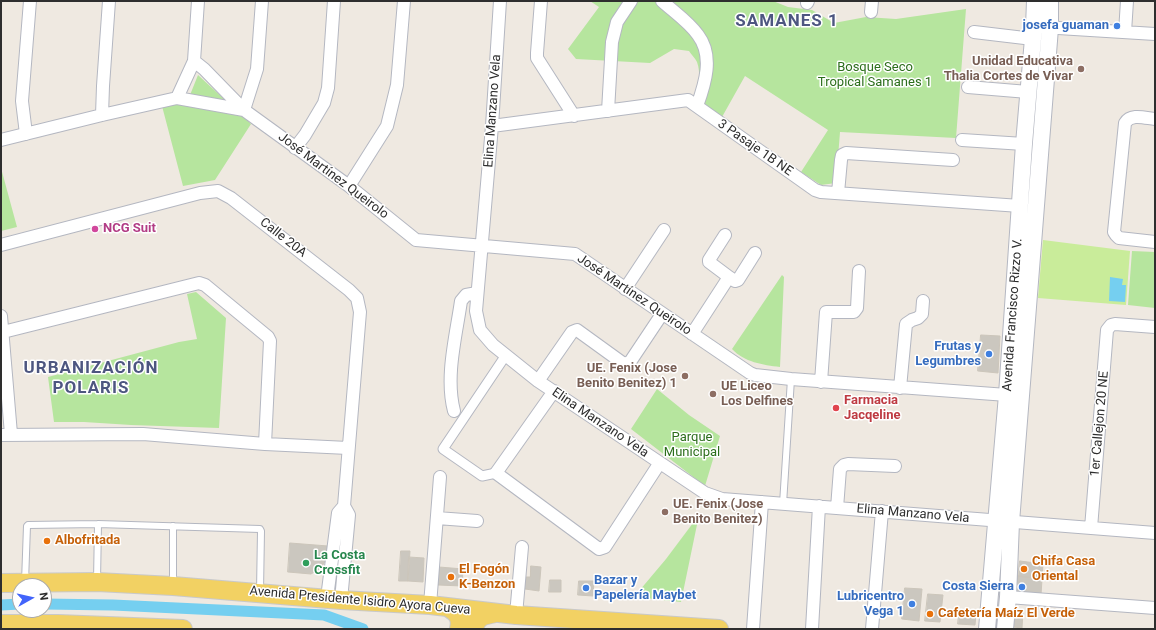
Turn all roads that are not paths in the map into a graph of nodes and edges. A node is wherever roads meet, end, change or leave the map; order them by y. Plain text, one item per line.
1 (30, 1) edge
2 (109, 1) edge
3 (198, 1) edge
4 (262, 1) edge
5 (334, 1) edge
6 (404, 1) edge
7 (500, 1) edge
8 (541, 1) edge
9 (632, 1) edge
10 (662, 1) edge
11 (1035, 1) edge
12 (1050, 1) edge
13 (1126, 1) edge
14 (1039, 31) junction
15 (974, 32) dead end
16 (1126, 32) junction
17 (1155, 34) edge
18 (194, 61) junction
19 (968, 87) dead end
20 (1028, 92) junction
21 (177, 98) junction
22 (697, 106) junction
23 (244, 110) junction
24 (608, 111) junction
25 (102, 115) junction
26 (574, 116) junction
27 (1155, 119) edge
28 (492, 126) junction
29 (26, 134) junction
30 (1, 140) edge
31 (962, 140) dead end
32 (1024, 144) junction
33 (295, 148) junction
34 (953, 160) dead end
35 (349, 186) junction
36 (838, 193) junction
37 (1020, 206) junction
38 (664, 230) dead end
39 (725, 235) dead end
40 (1155, 242) edge
41 (1, 246) edge
42 (482, 246) junction
43 (755, 253) dead end
44 (859, 271) dead end
45 (730, 277) junction
46 (625, 289) junction
47 (477, 293) junction
48 (923, 301) dead end
49 (662, 314) junction
50 (1, 316) edge
51 (1155, 327) edge
52 (3, 332) junction
53 (692, 334) junction
54 (506, 355) junction
55 (791, 379) junction
56 (538, 381) junction
57 (821, 382) junction
58 (900, 388) junction
59 (554, 392) junction
60 (1007, 395) junction
61 (454, 411) dead end
62 (6, 435) edge
63 (265, 444) junction
64 (348, 448) junction
65 (659, 464) junction
66 (895, 466) dead end
67 (496, 473) junction
68 (440, 477) dead end
69 (762, 502) junction
70 (783, 504) junction
71 (819, 506) junction
72 (837, 508) junction
73 (882, 511) junction
74 (437, 518) junction
75 (477, 521) dead end
76 (1004, 521) junction
77 (98, 524) junction
78 (173, 526) junction
79 (1091, 528) junction
80 (1155, 533) edge
81 (522, 547) dead end
82 (25, 578) edge
83 (52, 582) edge
84 (97, 582) junction
85 (1, 583) edge
86 (12, 583) edge
87 (173, 586) junction
88 (259, 593) junction
89 (1008, 597) junction
90 (334, 599) junction
91 (438, 606) junction
92 (1155, 608) edge
93 (497, 613) junction
94 (516, 615) junction
95 (1, 624) edge
96 (118, 628) edge
97 (182, 629) edge
98 (459, 629) edge
99 (474, 629) edge
100 (719, 629) edge
101 (753, 629) edge
102 (812, 629) edge
103 (872, 629) edge
104 (987, 629) edge
105 (1005, 629) edge

1 - 29 street
2 - 25 street
3 - 18 street
4 - 23 street
5 - 33 street
6 - 35 street
7 - 28 street, Elina Manzano Vela
8 - 26 street
9 - 24 street
10 - 22 street
11 - 14 main road, Avenida Francisco Rizzo V.
12 - 14 main road, Avenida Francisco Rizzo V.
13 - 16 street
14 - 15 street
14 - 16 street
14 - 20 main road, Avenida Francisco Rizzo V.
14 - 76 main road, Avenida Francisco Rizzo V.
16 - 17 street
18 - 21 street
18 - 23 street, José Martínez Queirolo
19 - 20 street
20 - 32 main road, Avenida Francisco Rizzo V.
21 - 23 street, José Martínez Queirolo
21 - 25 street, José Martínez Queirolo
22 - 24 street, 3 Pasaje 1B NE
22 - 36 street, 3 Pasaje 1B NE
23 - 33 street, José Martínez Queirolo
24 - 26 street, 3 Pasaje 1B NE
25 - 29 street, José Martínez Queirolo
26 - 28 street, 3 Pasaje 1B NE
27 - 40 street
28 - 42 street, Elina Manzano Vela
29 - 30 street, José Martínez Queirolo
31 - 32 street
32 - 37 main road, Avenida Francisco Rizzo V.
33 - 35 street, José Martínez Queirolo
34 - 36 street
35 - 42 street, José Martínez Queirolo
36 - 37 street, 3 Pasaje 1B NE
37 - 60 main road, Avenida Francisco Rizzo V.
38 - 46 street
39 - 45 street
41 - 64 street, Calle 20A
42 - 46 street, José Martínez Queirolo
42 - 47 street, Elina Manzano Vela
43 - 45 street
44 - 57 street
45 - 53 street
46 - 49 street, José Martínez Queirolo
47 - 54 street, Elina Manzano Vela
47 - 61 street
48 - 58 street
49 - 53 street, José Martínez Queirolo
49 - 56 street
50 - 52 street
51 - 79 street, 1er Callejon 20 NE
52 - 62 street
52 - 63 street
53 - 55 street, José Martínez Queirolo
54 - 56 street, Elina Manzano Vela
54 - 67 street
55 - 57 street, José Martínez Queirolo
55 - 70 lane
56 - 59 street, Elina Manzano Vela
57 - 58 street, José Martínez Queirolo
58 - 60 street, José Martínez Queirolo
59 - 65 street, Elina Manzano Vela
59 - 67 street
60 - 76 main road, Avenida Francisco Rizzo V.
62 - 63 street
63 - 64 street
64 - 90 street, Calle 20A
65 - 67 street
65 - 69 street, Elina Manzano Vela
66 - 72 street
68 - 74 street
69 - 70 street, Elina Manzano Vela
69 - 101 street
70 - 71 street, Elina Manzano Vela
71 - 72 street, Elina Manzano Vela
71 - 102 street
72 - 73 street, Elina Manzano Vela
73 - 76 street, Elina Manzano Vela
73 - 103 street
74 - 75 street
74 - 91 street
76 - 79 street, Elina Manzano Vela
76 - 89 main road, Avenida Francisco Rizzo V.
76 - 104 main road, Avenida Francisco Rizzo V.
77 - 78 lane
77 - 82 lane
77 - 84 lane
78 - 87 lane
78 - 88 lane
79 - 80 street, Elina Manzano Vela
81 - 94 street
83 - 84 main road, Avenida Presidente Isidro Ayora Cueva
84 - 87 main road, Avenida Presidente Isidro Ayora Cueva
85 - 86 main road, Avenida Presidente Isidro Ayora Cueva
87 - 88 main road, Avenida Presidente Isidro Ayora Cueva
88 - 90 main road, Avenida Presidente Isidro Ayora Cueva
89 - 92 street
89 - 105 main road, Avenida Francisco Rizzo V.
90 - 91 main road, Avenida Presidente Isidro Ayora Cueva
91 - 93 main road, Avenida Presidente Isidro Ayora Cueva
91 - 98 main road
93 - 94 main road, Avenida Presidente Isidro Ayora Cueva
93 - 99 main road
94 - 100 main road, Avenida Presidente Isidro Ayora Cueva
95 - 96 main road
96 - 97 main road

